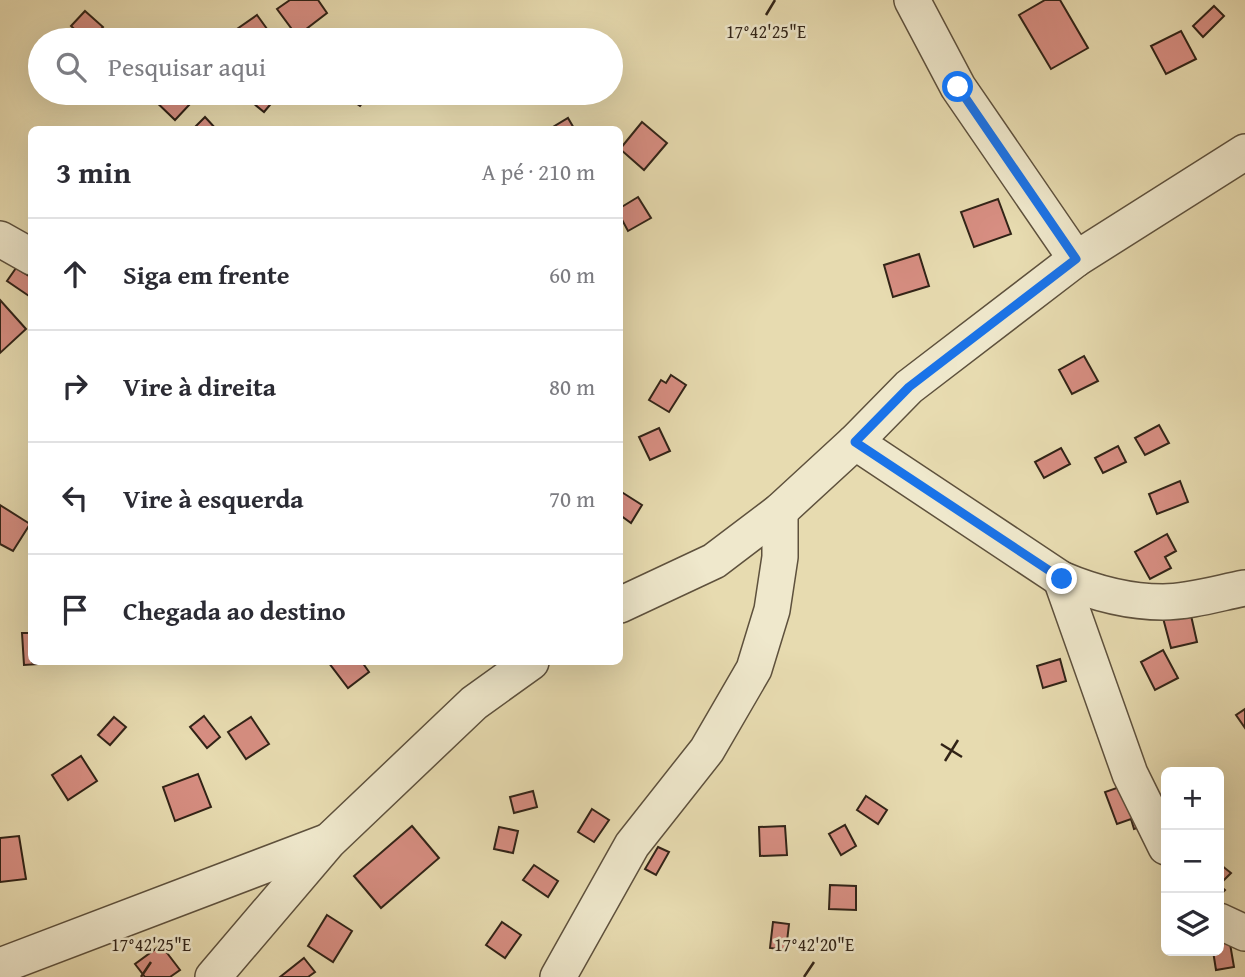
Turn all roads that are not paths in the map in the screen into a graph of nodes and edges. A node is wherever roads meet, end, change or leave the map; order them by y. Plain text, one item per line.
1 (912, 0) edge
2 (1245, 152) edge
3 (0, 239) edge
4 (28, 255) edge
5 (1076, 259) junction
6 (855, 442) junction
7 (780, 511) junction
8 (1062, 579) junction
9 (1245, 588) edge
10 (623, 605) edge
11 (527, 665) edge
12 (1161, 837) edge
13 (329, 841) junction
14 (1224, 923) edge
15 (1245, 933) edge
16 (0, 966) edge
17 (560, 975) edge
18 (213, 977) edge

1 - 5 street
2 - 5 street
3 - 4 street
5 - 6 street
6 - 7 street
6 - 8 street
7 - 10 street
7 - 17 street
8 - 9 street
8 - 12 street
11 - 13 street
13 - 16 street
13 - 18 street
14 - 15 street

